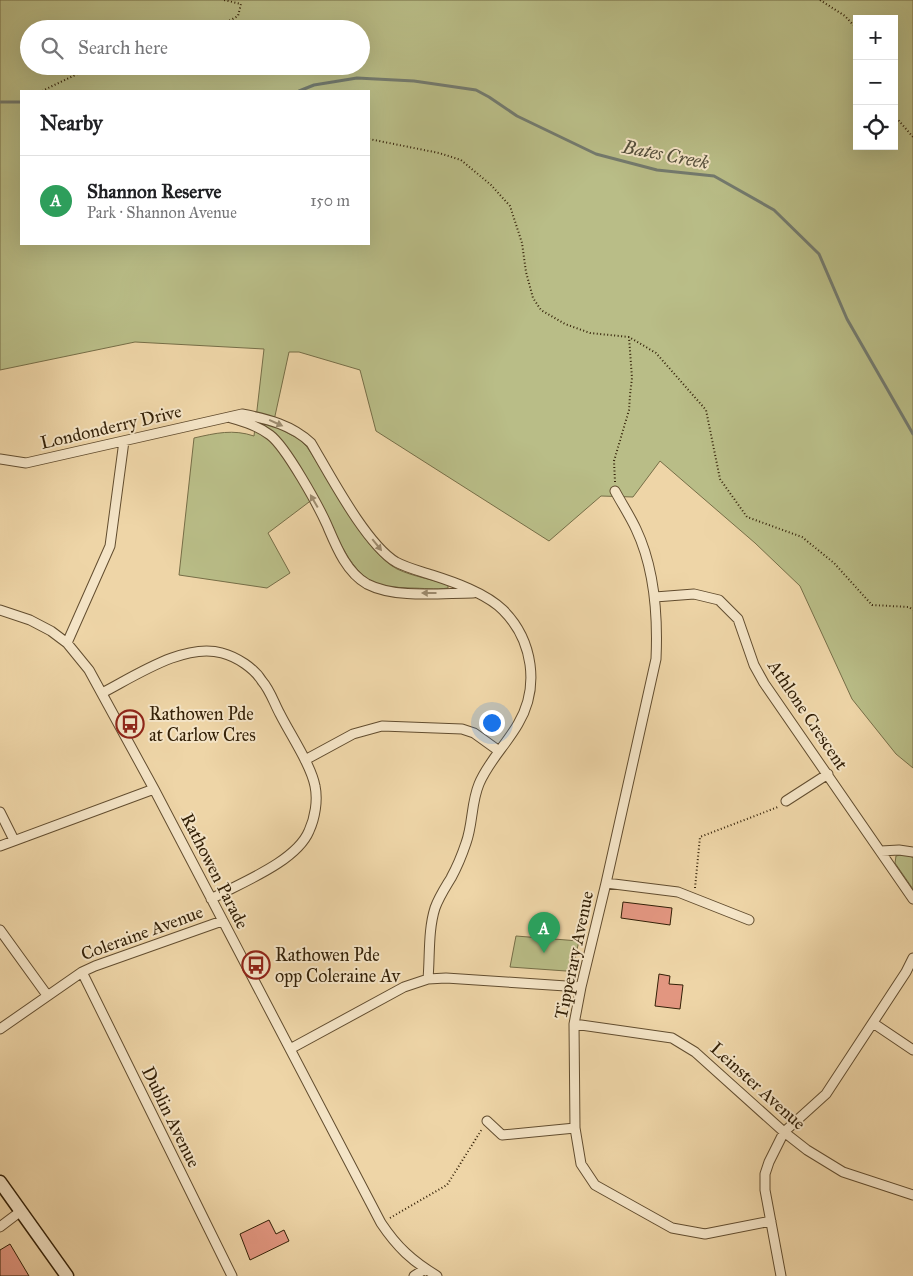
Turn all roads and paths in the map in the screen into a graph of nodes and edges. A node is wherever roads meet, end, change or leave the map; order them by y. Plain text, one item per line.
1 (224, 0) edge
2 (820, 0) edge
3 (231, 20) edge
4 (853, 25) edge
5 (75, 75) edge
6 (44, 90) edge
7 (898, 120) edge
8 (913, 137) edge
9 (370, 139) edge
10 (629, 337) junction
11 (229, 417) junction
12 (124, 441) junction
13 (0, 459) edge
14 (615, 491) joint
15 (477, 594) junction
16 (655, 597) junction
17 (0, 610) edge
18 (913, 610) edge
19 (68, 643) junction
20 (102, 693) junction
21 (499, 751) junction
22 (305, 760) junction
23 (828, 774) junction
24 (154, 789) junction
25 (786, 802) joint
26 (0, 812) edge
27 (14, 840) junction
28 (0, 846) edge
29 (881, 851) junction
30 (913, 852) edge
31 (606, 883) junction
32 (694, 898) junction
33 (211, 899) junction
34 (913, 899) edge
35 (749, 920) dead end
36 (222, 921) junction
37 (0, 930) edge
38 (913, 958) edge
39 (82, 972) junction
40 (428, 979) junction
41 (581, 987) junction
42 (47, 995) junction
43 (873, 1023) junction
44 (574, 1024) junction
45 (0, 1029) edge
46 (290, 1049) junction
47 (913, 1050) edge
48 (488, 1121) joint
49 (575, 1128) junction
50 (784, 1132) junction
51 (0, 1182) edge
52 (913, 1196) edge
53 (21, 1211) junction
54 (771, 1221) junction
55 (382, 1223) junction
56 (0, 1227) edge
57 (425, 1269) junction
58 (67, 1276) edge
59 (232, 1276) edge
60 (414, 1276) edge
61 (437, 1276) edge
62 (781, 1276) edge

1 - 3 path
2 - 4 path
5 - 6 path
7 - 8 path
9 - 10 path
10 - 14 path
10 - 18 path
11 - 12 street, Londonderry Drive
11 -> 15 street, Londonderry Drive
15 -> 11 street, Londonderry Drive
12 - 13 street, Londonderry Drive
12 - 19 street
14 - 16 street, Tipperary Avenue
15 - 21 street, Londonderry Drive
16 - 23 street, Athlone Crescent
16 - 31 street, Tipperary Avenue
17 - 19 street, Rathowen Parade
19 - 20 street, Rathowen Parade
20 - 22 street
20 - 24 street, Rathowen Parade
21 - 22 street
21 - 40 street, Londonderry Drive
22 - 33 street
23 - 25 street
23 - 29 street, Athlone Crescent
24 - 27 street
24 - 33 street, Rathowen Parade
25 - 32 path
26 - 27 street
27 - 28 street
29 - 30 street
29 - 34 street, Athlone Crescent
31 - 32 street
31 - 41 street, Tipperary Avenue
32 - 35 street
33 - 36 street, Rathowen Parade
36 - 39 street, Coleraine Avenue
36 - 46 street, Rathowen Parade
37 - 42 street
38 - 43 street
39 - 42 street, Coleraine Avenue
39 - 59 street, Dublin Avenue
40 - 41 street
40 - 46 street
41 - 44 street, Tipperary Avenue
42 - 45 street, Coleraine Avenue
43 - 47 street
43 - 50 street
44 - 49 street, Tipperary Avenue
44 - 50 street, Leinster Avenue
46 - 55 street, Rathowen Parade
48 - 49 street
48 - 55 path
49 - 54 street, Tipperary Avenue
50 - 52 street, Leinster Avenue
50 - 54 street
51 - 53 street
53 - 56 street
53 - 58 street
54 - 62 street
55 - 57 street, Rathowen Parade
57 - 60 street
57 - 61 street, Rathowen Parade

